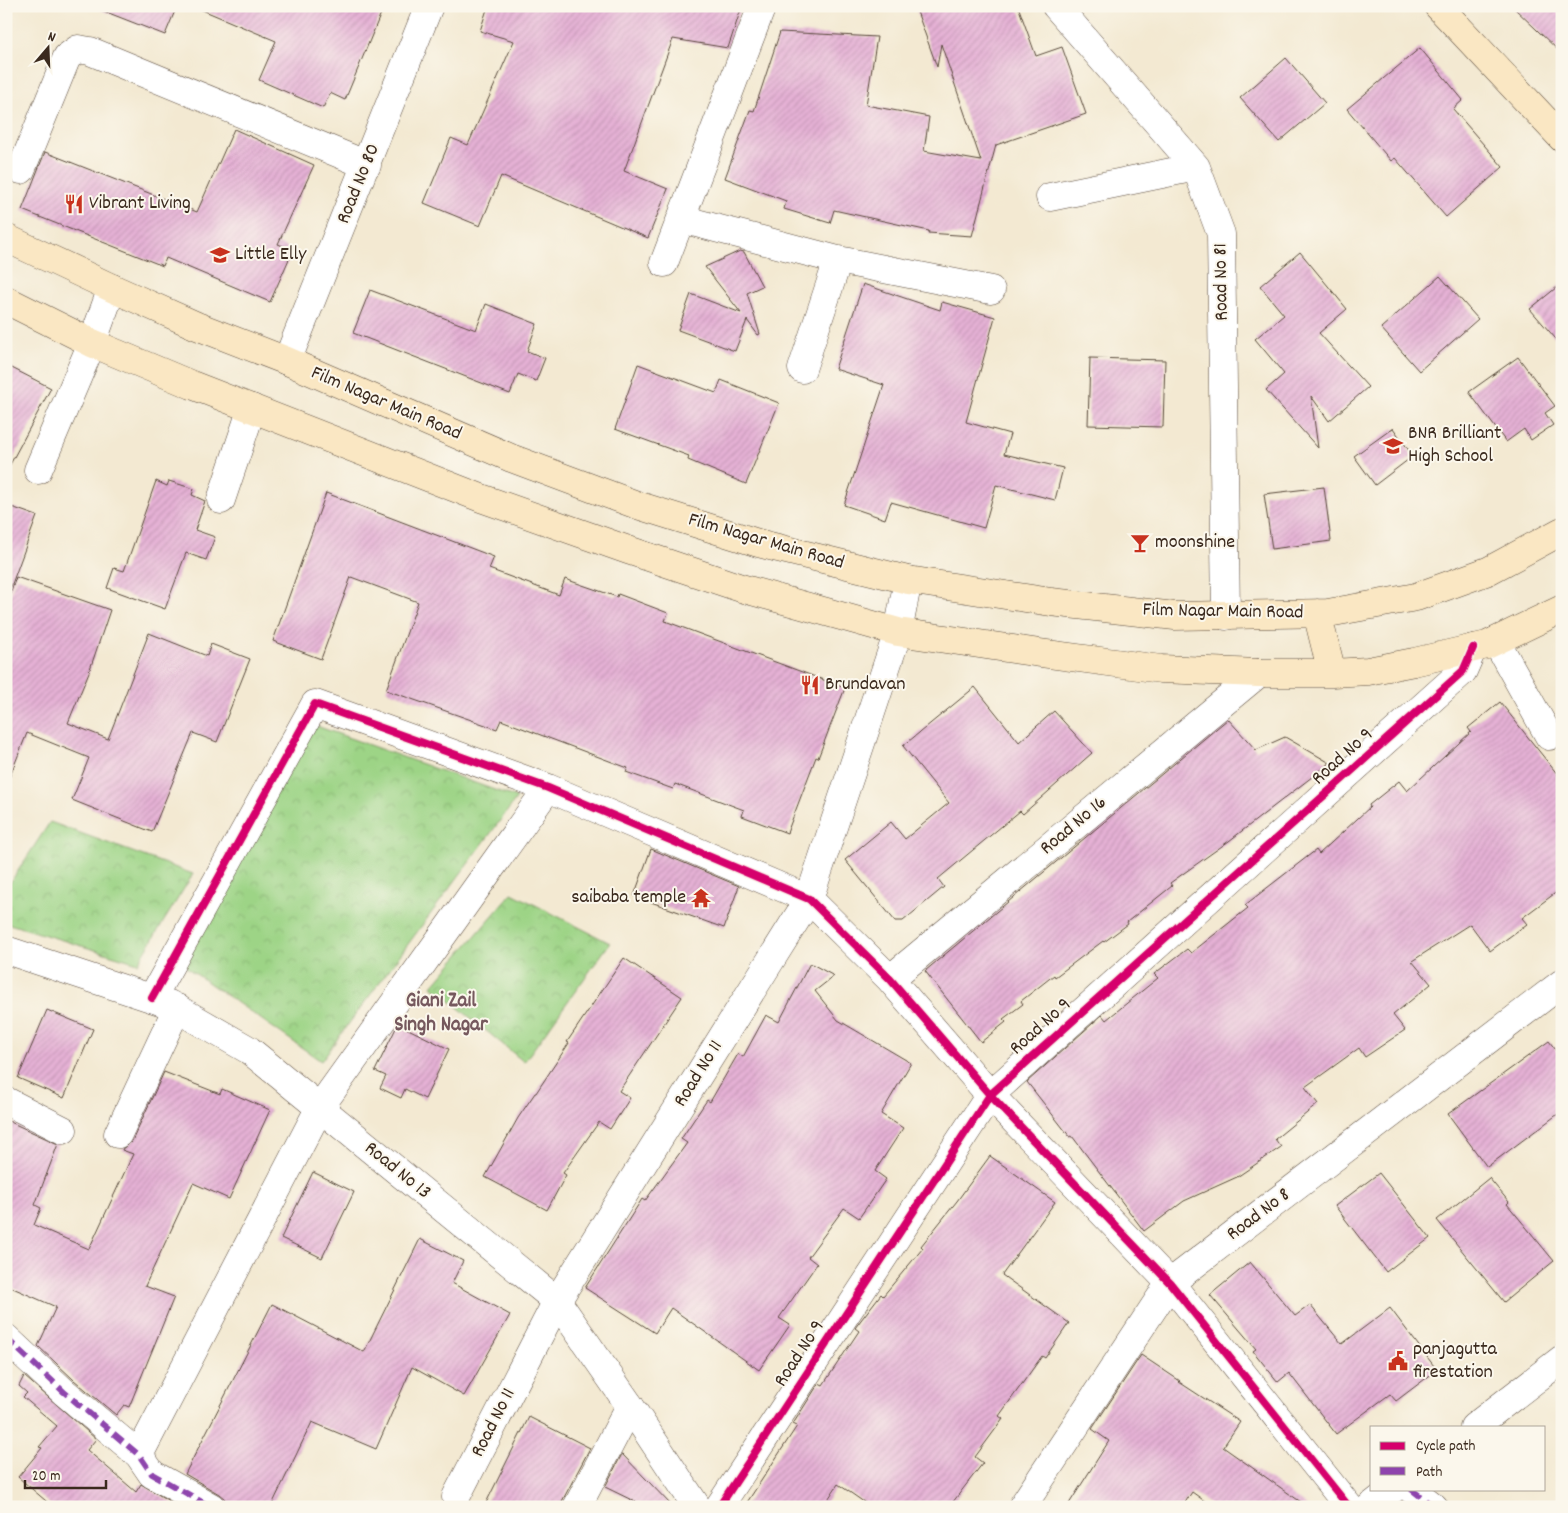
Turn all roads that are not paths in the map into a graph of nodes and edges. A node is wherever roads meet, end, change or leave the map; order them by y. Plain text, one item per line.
1 (429, 6) edge
2 (762, 6) edge
3 (1056, 6) edge
4 (1438, 6) edge
5 (1562, 138) edge
6 (367, 165) junction
7 (1196, 167) junction
8 (21, 170) dead end
9 (1050, 197) dead end
10 (681, 219) junction
11 (6, 238) edge
12 (838, 260) junction
13 (664, 263) dead end
14 (112, 288) junction
15 (991, 290) dead end
16 (6, 300) edge
17 (92, 343) junction
18 (288, 361) junction
19 (802, 369) dead end
20 (252, 408) junction
21 (38, 470) dead end
22 (221, 500) dead end
23 (1562, 531) edge
24 (908, 580) junction
25 (1562, 609) edge
26 (1317, 613) junction
27 (1226, 616) junction
28 (898, 632) junction
29 (1484, 644) junction
30 (1259, 673) junction
31 (1332, 673) junction
32 (1549, 736) dead end
33 (548, 788) junction
34 (809, 899) junction
35 (7, 952) edge
36 (890, 979) junction
37 (1562, 983) edge
38 (152, 998) junction
39 (177, 1008) junction
40 (990, 1095) junction
41 (6, 1101) edge
42 (320, 1107) junction
43 (63, 1130) dead end
44 (118, 1134) dead end
45 (1170, 1283) junction
46 (557, 1301) junction
47 (6, 1338) edge
48 (1562, 1359) edge
49 (630, 1406) junction
50 (1475, 1426) edge
51 (139, 1455) junction
52 (1392, 1490) edge
53 (1412, 1490) edge
54 (456, 1497) dead end
55 (211, 1507) edge
56 (577, 1507) edge
57 (697, 1507) edge
58 (719, 1507) edge
59 (1022, 1507) edge
60 (1349, 1507) edge
61 (1370, 1507) edge
62 (1434, 1507) edge

1 - 6 street, Road No 80
2 - 10 street
3 - 7 street, Road No 81
4 - 5 main road
6 - 8 street
6 - 18 street, Road No 80
7 - 9 street
7 - 27 street, Road No 81
10 - 12 street
10 - 13 street
11 - 14 main road, Film Nagar Main Road
12 - 15 street
12 - 19 street
14 - 17 street
14 - 18 main road, Film Nagar Main Road
16 - 17 main road
17 - 20 main road
17 - 21 street
18 - 24 main road, Film Nagar Main Road
20 - 22 street
20 - 28 main road
23 - 26 main road, Film Nagar Main Road
24 - 27 main road, Film Nagar Main Road
24 - 28 street, Road No 11
25 - 29 main road
26 - 27 main road, Film Nagar Main Road
26 - 31 main road
28 - 30 main road
28 - 34 street, Road No 11
29 - 31 main road
29 - 32 street
29 - 40 street, Road No 9
30 - 31 main road
30 - 36 street, Road No 16
33 - 34 street
33 - 38 street
33 - 42 street
34 - 36 street
34 - 46 street, Road No 11
35 - 38 street, Road No 13
36 - 40 street
37 - 45 street, Road No 8
38 - 39 street, Road No 13
39 - 42 street, Road No 13
39 - 44 street
40 - 45 street
40 - 58 street, Road No 9
41 - 43 street
42 - 46 street, Road No 13
42 - 51 street
45 - 59 street, Road No 8
45 - 60 street
46 - 49 street, Road No 13
46 - 54 street, Road No 11
47 - 51 street
48 - 50 street
49 - 56 street
49 - 57 street, Road No 13
51 - 55 street
52 - 61 street
53 - 62 street

